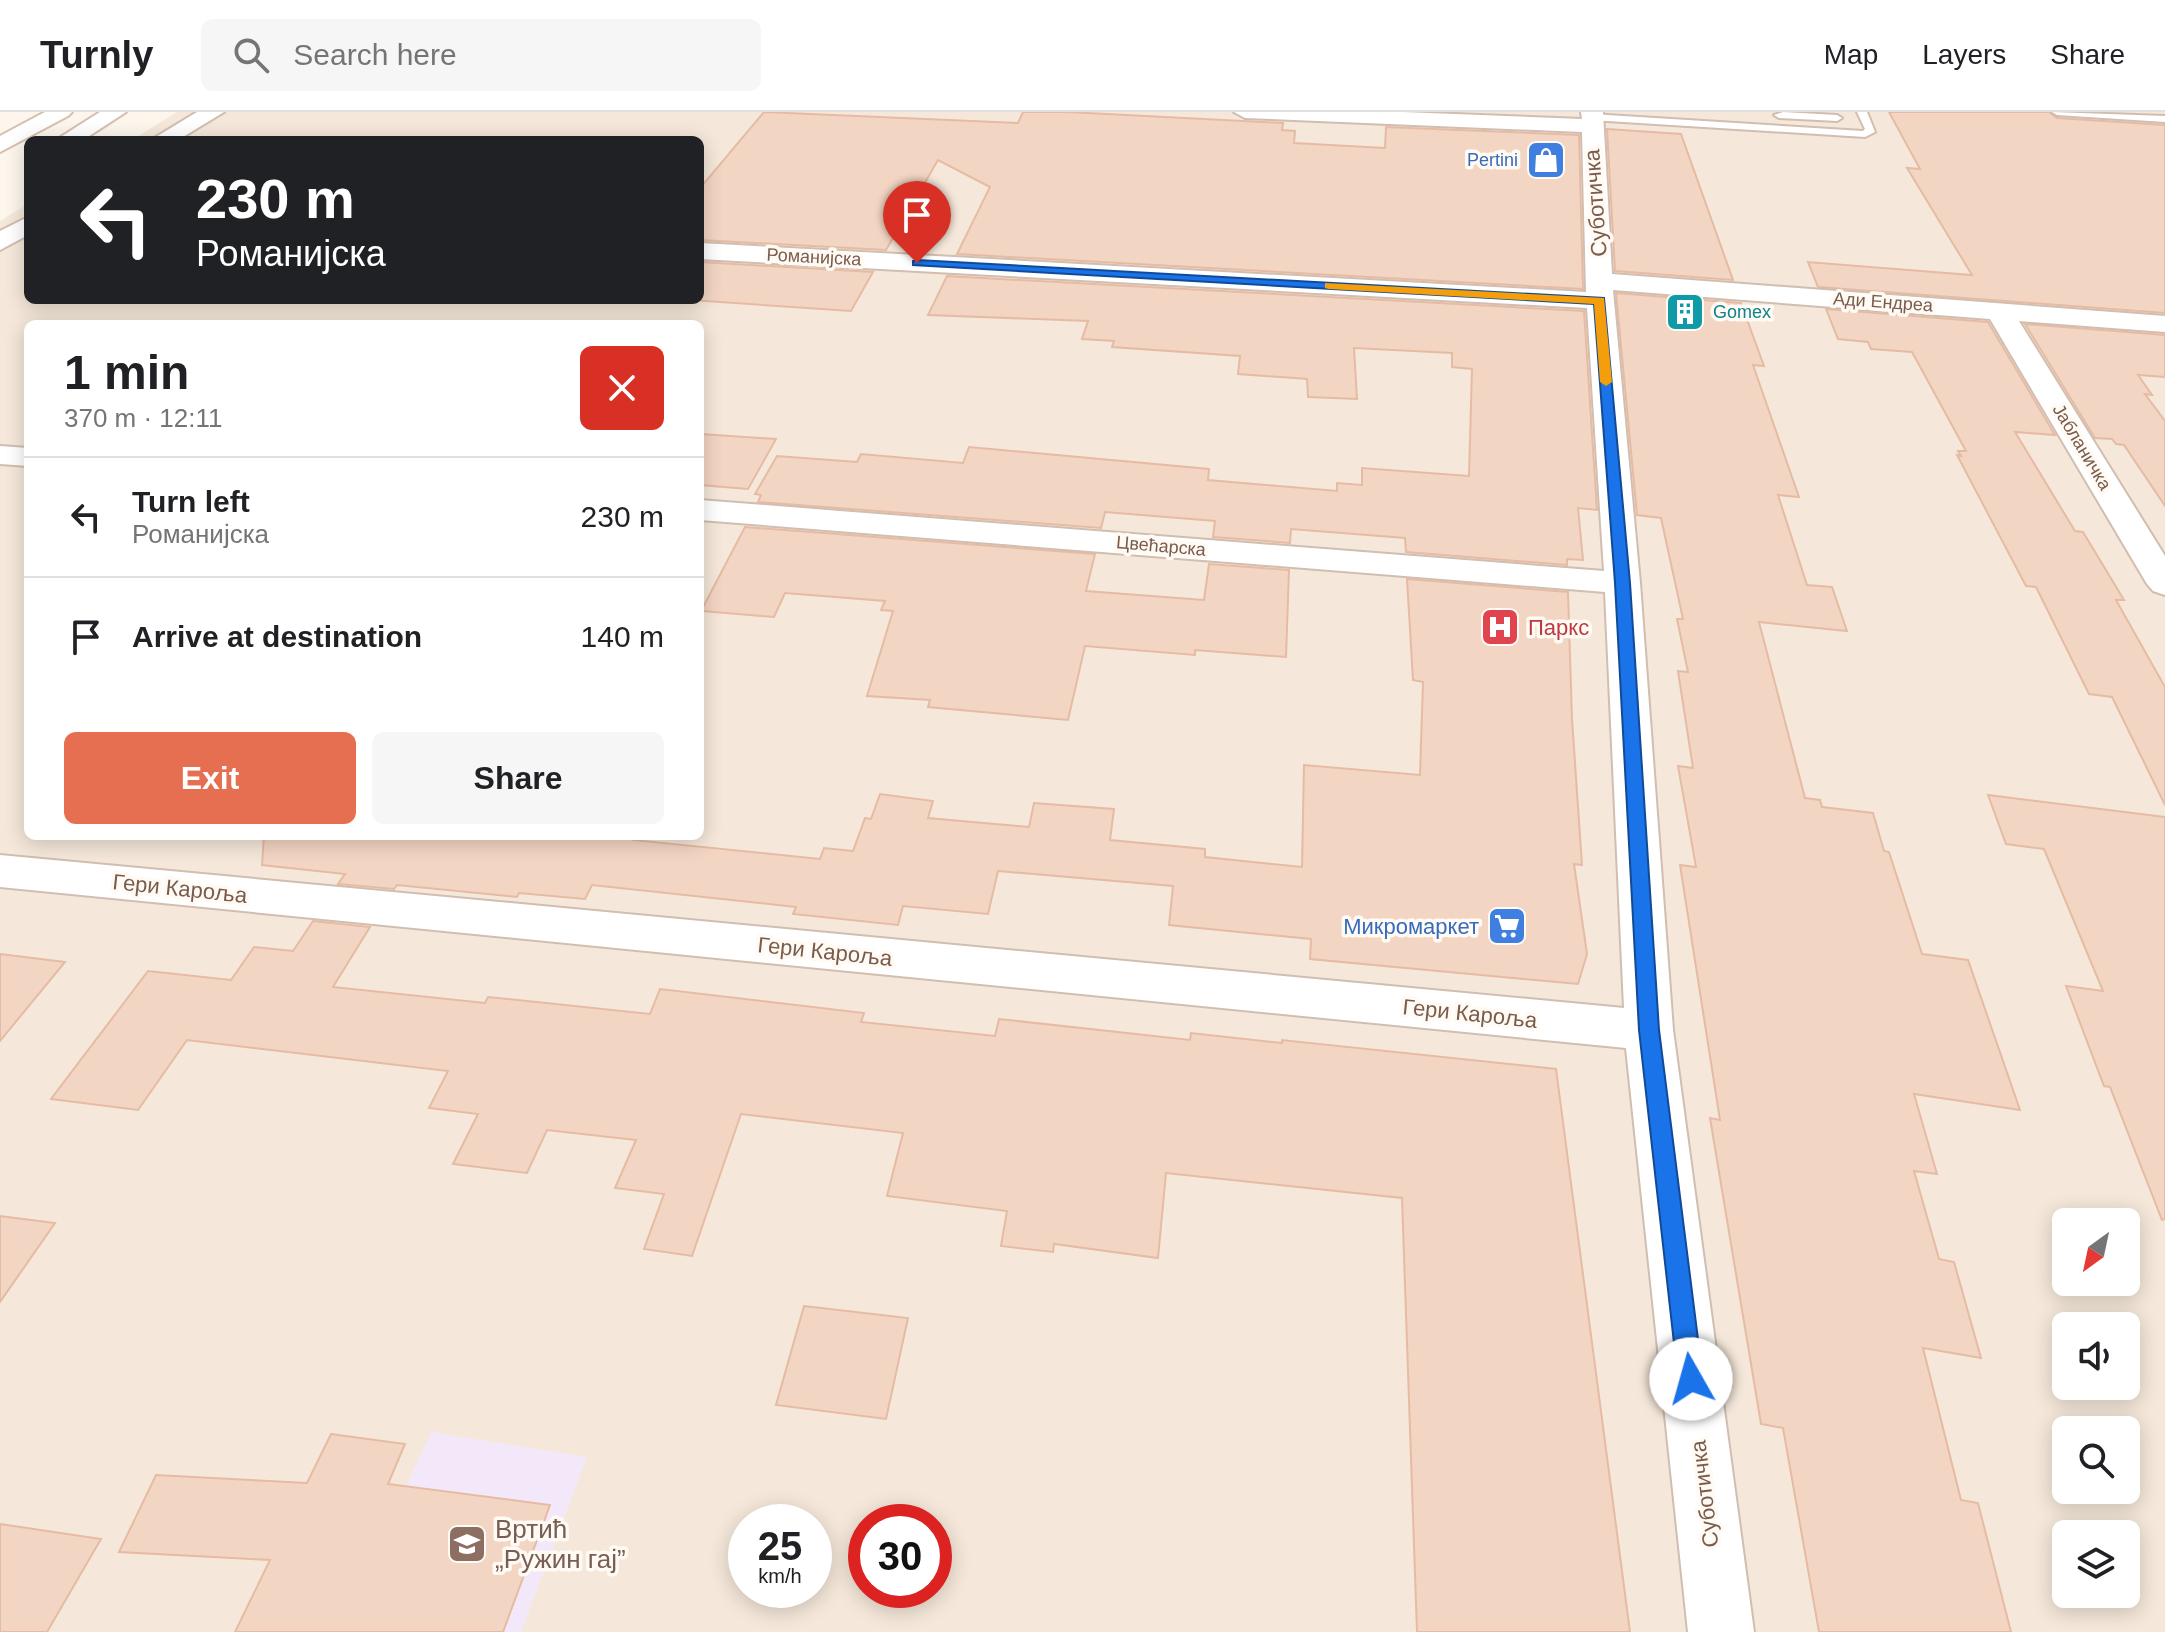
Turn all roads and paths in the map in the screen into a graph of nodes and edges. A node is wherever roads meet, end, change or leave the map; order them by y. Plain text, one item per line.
1 (61, 112) edge
2 (115, 112) edge
3 (213, 112) edge
4 (1245, 112) edge
5 (1862, 112) edge
6 (2057, 112) edge
7 (1760, 114) edge
8 (1591, 118) edge
9 (1837, 118) dead end
10 (2165, 119) edge
11 (74, 136) edge
12 (169, 136) edge
13 (0, 145) edge
14 (0, 212) edge
15 (24, 213) edge
16 (24, 227) edge
17 (0, 242) edge
18 (704, 251) edge
19 (1600, 291) junction
20 (1999, 311) junction
21 (2165, 324) edge
22 (0, 455) edge
23 (24, 457) edge
24 (704, 510) edge
25 (1622, 583) junction
26 (2165, 584) edge
27 (0, 871) edge
28 (1649, 1030) junction
29 (1721, 1632) edge

1 - 13 street
2 - 11 street
3 - 12 street
4 - 8 street
5 - 8 lane
6 - 10 lane
7 - 9 lane
8 - 19 street, Суботичка
14 - 15 street
16 - 17 street
18 - 19 street, Романијска
19 - 20 street, Ади Ендреа
19 - 25 street, Суботичка
20 - 21 street, Ади Ендреа
20 - 26 street, Јабланичка
22 - 23 street
24 - 25 street, Цвећарска
25 - 28 street, Суботичка
27 - 28 street, Гери Кароља
28 - 29 street, Суботичка

